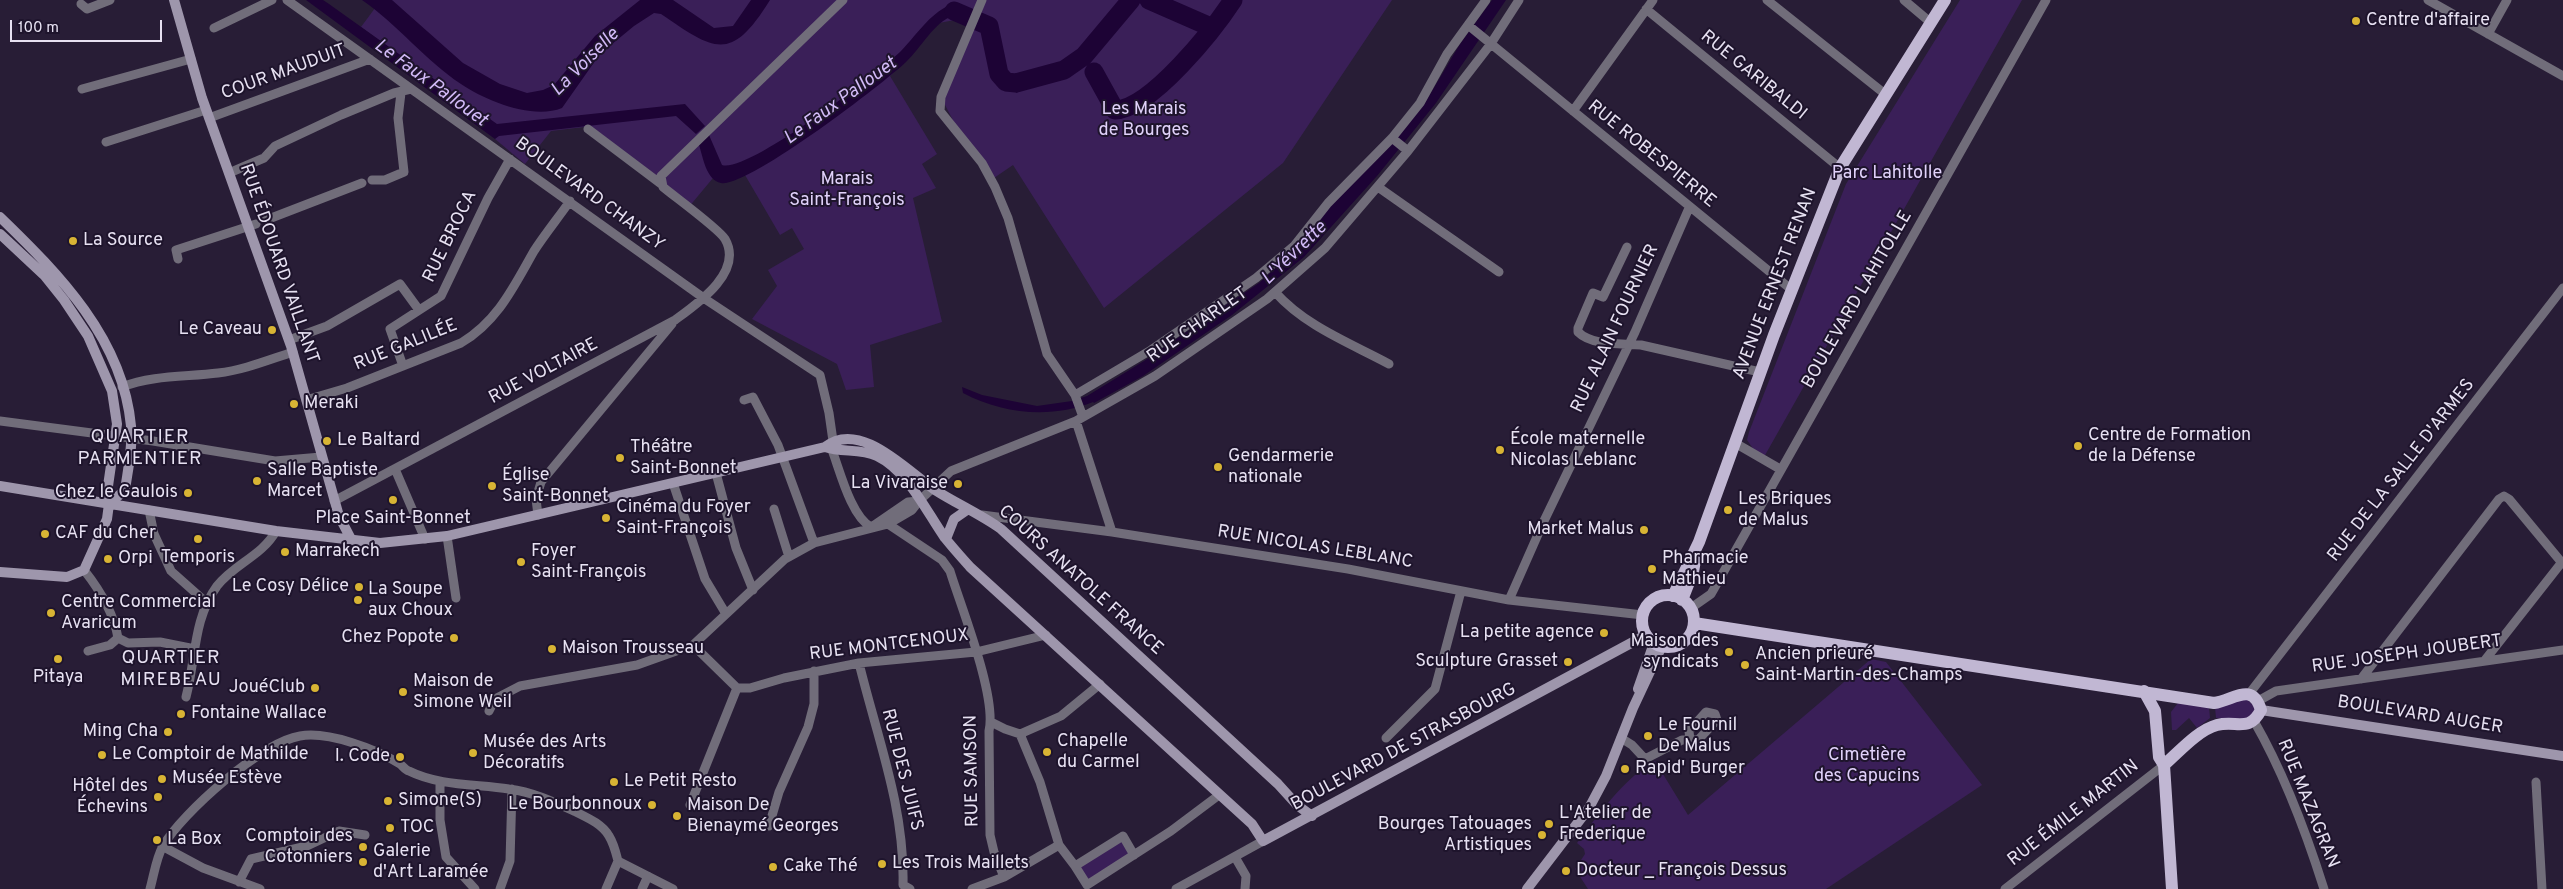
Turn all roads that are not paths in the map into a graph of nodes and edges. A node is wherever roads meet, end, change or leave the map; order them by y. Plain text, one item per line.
1 (110, 0) edge
2 (174, 0) edge
3 (272, 0) edge
4 (287, 0) edge
5 (843, 0) edge
6 (982, 0) edge
7 (1486, 0) edge
8 (1519, 0) edge
9 (1653, 0) edge
10 (1767, 0) edge
11 (1904, 0) edge
12 (1945, 0) edge
13 (2046, 0) edge
14 (2428, 0) edge
15 (2507, 0) edge
16 (81, 4) dead end
17 (1646, 9) junction
18 (1930, 22) junction
19 (1469, 27) junction
20 (214, 28) dead end
21 (2488, 34) junction
22 (1487, 42) junction
23 (191, 59) junction
24 (370, 59) junction
25 (2563, 76) edge
26 (82, 89) dead end
27 (411, 89) junction
28 (401, 93) junction
29 (1885, 94) junction
30 (1573, 111) junction
31 (208, 114) junction
32 (588, 128) dead end
33 (1393, 139) junction
34 (106, 142) dead end
35 (1406, 149) junction
36 (510, 159) junction
37 (1840, 168) junction
38 (229, 174) junction
39 (372, 180) dead end
40 (362, 183) dead end
41 (661, 184) junction
42 (1378, 187) junction
43 (570, 201) junction
44 (1689, 208) junction
45 (0, 217) edge
46 (266, 220) dead end
47 (252, 225) junction
48 (0, 234) edge
49 (1627, 246) dead end
50 (178, 259) dead end
51 (1499, 272) dead end
52 (2563, 288) edge
53 (1792, 290) junction
54 (1275, 292) junction
55 (705, 299) junction
56 (419, 310) junction
57 (676, 320) junction
58 (289, 340) junction
59 (1629, 344) junction
60 (293, 352) junction
61 (1389, 364) dead end
62 (403, 366) junction
63 (1760, 372) junction
64 (122, 387) junction
65 (1076, 396) junction
66 (306, 400) junction
67 (744, 400) dead end
68 (1080, 416) junction
69 (0, 421) edge
70 (115, 436) junction
71 (131, 438) junction
72 (1735, 443) junction
73 (830, 446) junction
74 (321, 457) junction
75 (783, 457) junction
76 (395, 469) junction
77 (1780, 469) junction
78 (716, 473) junction
79 (673, 483) junction
80 (0, 486) edge
81 (933, 488) junction
82 (919, 500) junction
83 (334, 501) junction
84 (109, 504) junction
85 (774, 509) dead end
86 (149, 510) junction
87 (967, 510) junction
88 (538, 515) junction
89 (982, 515) junction
90 (888, 524) junction
91 (871, 527) junction
92 (276, 531) junction
93 (1112, 532) junction
94 (447, 536) junction
95 (351, 539) junction
96 (425, 539) junction
97 (946, 539) junction
98 (814, 543) junction
99 (789, 557) junction
100 (2562, 563) edge
101 (84, 570) junction
102 (0, 572) edge
103 (753, 590) junction
104 (1461, 590) junction
105 (456, 598) dead end
106 (1509, 600) junction
107 (1682, 601) junction
108 (207, 603) junction
109 (726, 614) junction
110 (1643, 615) junction
111 (1694, 623) junction
112 (1046, 635) junction
113 (118, 638) junction
114 (1654, 642) junction
115 (693, 645) junction
116 (195, 649) junction
117 (88, 650) dead end
118 (2563, 650) edge
119 (976, 652) junction
120 (2485, 660) junction
121 (858, 663) junction
122 (814, 671) junction
123 (2361, 679) junction
124 (1100, 684) junction
125 (737, 688) junction
126 (2144, 691) junction
127 (186, 697) dead end
128 (2182, 697) junction
129 (2260, 704) junction
130 (489, 710) dead end
131 (991, 722) junction
132 (2256, 726) junction
133 (2157, 728) junction
134 (1020, 734) junction
135 (1386, 738) dead end
136 (1621, 738) junction
137 (1690, 740) dead end
138 (2182, 750) junction
139 (2563, 756) edge
140 (2164, 765) junction
141 (440, 781) junction
142 (2536, 782) dead end
143 (512, 789) junction
144 (1219, 795) junction
145 (690, 805) dead end
146 (1312, 816) junction
147 (769, 826) dead end
148 (365, 835) dead end
149 (1264, 841) junction
150 (1059, 844) junction
151 (162, 846) junction
152 (1134, 854) junction
153 (1235, 857) junction
154 (618, 861) junction
155 (1075, 866) junction
156 (648, 876) junction
157 (1004, 877) junction
158 (238, 882) junction
159 (1086, 887) edge
160 (907, 888) edge
161 (150, 889) edge
162 (260, 889) edge
163 (475, 889) edge
164 (500, 889) edge
165 (606, 889) edge
166 (642, 889) edge
167 (673, 889) edge
168 (972, 889) edge
169 (1176, 889) edge
170 (1245, 889) edge
171 (1527, 889) edge
172 (2005, 889) edge
173 (2172, 889) edge
174 (2324, 889) edge
175 (2542, 889) edge

1 - 16 street
2 - 23 main road, RUE ÉDOUARD VAILLANT
3 - 20 street
4 - 24 street, BOULEVARD CHANZY
5 - 41 street
6 - 65 street
7 - 19 street
8 - 22 street, RUE CHARLET
9 - 17 street
10 - 29 street
11 - 18 street
12 - 18 main road, AVENUE ERNEST RENAN
13 - 77 street, BOULEVARD LAHITOLLE
14 - 21 street
15 - 21 street
17 - 30 street
17 - 37 street, RUE GARIBALDI
18 - 29 main road, AVENUE ERNEST RENAN
19 - 22 street, RUE ROBESPIERRE
19 - 33 street
21 - 25 street
22 - 30 street, RUE ROBESPIERRE
22 - 35 street, RUE CHARLET
23 - 26 street
23 - 31 main road, RUE ÉDOUARD VAILLANT
24 - 27 street, BOULEVARD CHANZY
24 - 31 street, COUR MAUDUIT
27 - 28 street
27 - 36 street, BOULEVARD CHANZY
28 - 38 street
28 - 39 street
29 - 37 main road, AVENUE ERNEST RENAN
30 - 44 street, RUE ROBESPIERRE
31 - 34 street, COUR MAUDUIT
31 - 38 main road, RUE ÉDOUARD VAILLANT
32 - 41 street, RUE VOLTAIRE
33 - 35 street
33 - 65 street
35 - 42 street, RUE CHARLET
36 - 43 street, BOULEVARD CHANZY
36 - 56 street, RUE BROCA
37 - 53 main road, AVENUE ERNEST RENAN
38 - 47 main road, RUE ÉDOUARD VAILLANT
40 - 46 street
41 - 55 street, RUE VOLTAIRE
42 - 51 street
42 - 54 street, RUE CHARLET
43 - 55 street, BOULEVARD CHANZY
43 - 62 street, RUE GALILÉE
44 - 53 street, RUE ROBESPIERRE
44 - 59 street, RUE ALAIN FOURNIER
45 - 64 main road
47 - 50 street
47 - 58 main road, RUE ÉDOUARD VAILLANT
48 - 70 main road
49 - 59 street
52 - 129 street, RUE DE LA SALLE D'ARMES
53 - 63 main road, AVENUE ERNEST RENAN
54 - 61 street
54 - 68 street, RUE CHARLET
55 - 57 street, RUE VOLTAIRE
55 - 73 street, BOULEVARD CHANZY
56 - 58 street
56 - 62 street, RUE BROCA
57 - 76 street, RUE VOLTAIRE
57 - 88 street
58 - 60 main road, RUE ÉDOUARD VAILLANT
59 - 63 street
59 - 106 street, RUE ALAIN FOURNIER
60 - 64 street
60 - 66 main road, RUE ÉDOUARD VAILLANT
62 - 66 street, RUE GALILÉE
63 - 72 main road, AVENUE ERNEST RENAN
64 - 71 main road
65 - 68 street
66 - 74 main road, RUE ÉDOUARD VAILLANT
67 - 75 street
68 - 81 street, RUE CHARLET
68 - 93 street
69 - 70 street
70 - 71 street
70 - 84 main road
71 - 74 street
71 - 84 main road
72 - 77 street
72 - 107 main road, AVENUE ERNEST RENAN
73 - 75 main road
73 - 81 main road, COURS ANATOLE FRANCE
73 - 82 main road
73 - 91 street, BOULEVARD CHANZY
74 - 83 main road, RUE ÉDOUARD VAILLANT
75 - 78 main road
75 - 98 street
76 - 83 street
76 - 96 street
77 - 107 street, BOULEVARD LAHITOLLE
78 - 79 main road
78 - 103 street
79 - 88 main road
79 - 109 street
80 - 84 main road
81 - 82 street, RUE CHARLET
81 - 87 main road, COURS ANATOLE FRANCE
82 - 90 street, RUE CHARLET
82 - 91 street
82 - 97 main road
83 - 95 main road, RUE ÉDOUARD VAILLANT
84 - 86 main road
84 - 101 main road
85 - 99 street
86 - 92 main road
86 - 108 street
87 - 89 main road, COURS ANATOLE FRANCE
87 - 97 main road
88 - 94 main road
89 - 93 street, RUE NICOLAS LEBLANC
89 - 146 main road, COURS ANATOLE FRANCE
90 - 91 street
90 - 119 street, RUE SAMSON
91 - 98 street
92 - 95 main road
92 - 108 street
93 - 104 street, RUE NICOLAS LEBLANC
94 - 96 main road
94 - 105 street
95 - 96 main road
97 - 112 main road
98 - 99 street
99 - 103 street
100 - 120 street
100 - 123 street
101 - 102 main road
101 - 113 street
103 - 109 street
104 - 106 street, RUE NICOLAS LEBLANC
104 - 135 street
106 - 110 street, RUE NICOLAS LEBLANC
107 - 110 main road
107 - 111 main road
108 - 116 street
109 - 115 street
110 - 114 main road
111 - 114 main road
111 - 126 main road
112 - 119 street, RUE MONTCENOUX
112 - 124 main road
113 - 116 street
113 - 117 street
114 - 136 main road
114 - 146 main road, BOULEVARD DE STRASBOURG
115 - 125 street
115 - 130 street
116 - 127 street
118 - 120 street, RUE JOSEPH JOUBERT
119 - 121 street, RUE MONTCENOUX
119 - 131 street, RUE SAMSON
120 - 123 street, RUE JOSEPH JOUBERT
121 - 122 street, RUE MONTCENOUX
121 - 160 street, RUE DES JUIFS
122 - 125 street, RUE MONTCENOUX
122 - 147 street
123 - 129 street, RUE JOSEPH JOUBERT
124 - 134 street
124 - 144 main road
125 - 145 street
126 - 128 main road
126 - 133 main road
128 - 129 main road
128 - 133 main road
129 - 132 main road
129 - 139 main road, BOULEVARD AUGER
131 - 134 street
131 - 157 street, RUE SAMSON
132 - 138 main road
132 - 174 street, RUE MAZAGRAN
133 - 138 main road
133 - 140 main road
134 - 150 street
136 - 137 street
136 - 171 main road
138 - 140 main road
140 - 172 street, RUE ÉMILE MARTIN
140 - 173 main road
141 - 143 street
141 - 151 street
141 - 163 street
142 - 175 street
143 - 154 street
143 - 164 street
144 - 149 main road
144 - 152 street
146 - 149 main road, BOULEVARD DE STRASBOURG
148 - 158 street
149 - 153 street, BOULEVARD DE STRASBOURG
150 - 155 street
150 - 157 street
151 - 158 street
151 - 161 street
152 - 155 street
152 - 159 street
153 - 169 street, BOULEVARD DE STRASBOURG
153 - 170 street
154 - 156 street
154 - 165 street
155 - 159 street
156 - 166 street
156 - 167 street
157 - 168 street
158 - 162 street

